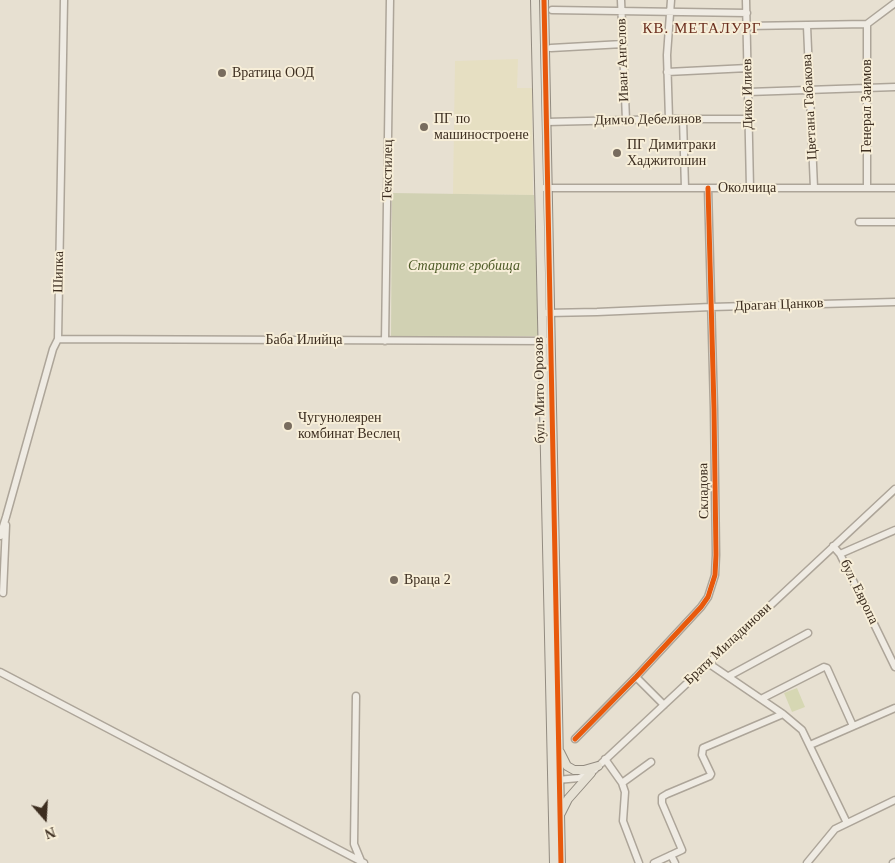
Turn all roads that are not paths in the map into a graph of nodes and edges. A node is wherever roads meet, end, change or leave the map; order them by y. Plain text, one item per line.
1 (64, 0) edge
2 (390, 0) edge
3 (536, 0) edge
4 (544, 0) edge
5 (621, 0) edge
6 (671, 0) edge
7 (746, 0) edge
8 (895, 3) edge
9 (552, 10) dead end
10 (621, 11) junction
11 (670, 11) junction
12 (747, 13) junction
13 (867, 24) junction
14 (747, 26) junction
15 (807, 26) junction
16 (622, 44) junction
17 (551, 48) dead end
18 (748, 68) junction
19 (667, 72) junction
20 (895, 87) edge
21 (866, 88) junction
22 (809, 90) junction
23 (748, 92) junction
24 (669, 119) junction
25 (683, 119) junction
26 (749, 119) junction
27 (626, 120) junction
28 (546, 122) junction
29 (544, 188) junction
30 (685, 188) junction
31 (708, 188) junction
32 (750, 188) junction
33 (814, 188) junction
34 (867, 188) junction
35 (895, 188) edge
36 (859, 222) dead end
37 (895, 222) edge
38 (895, 302) edge
39 (711, 306) junction
40 (546, 313) junction
41 (58, 339) junction
42 (386, 341) junction
43 (547, 341) junction
44 (895, 489) edge
45 (6, 517) junction
46 (895, 530) edge
47 (0, 536) edge
48 (833, 546) junction
49 (840, 554) junction
50 (3, 593) dead end
51 (808, 633) dead end
52 (708, 663) junction
53 (895, 667) edge
54 (0, 672) edge
55 (729, 676) junction
56 (636, 677) junction
57 (356, 696) dead end
58 (762, 699) junction
59 (664, 704) junction
60 (895, 708) edge
61 (783, 714) junction
62 (853, 726) junction
63 (575, 740) dead end
64 (810, 745) junction
65 (559, 750) junction
66 (605, 759) junction
67 (651, 762) dead end
68 (598, 766) junction
69 (591, 772) junction
70 (556, 780) junction
71 (622, 783) junction
72 (895, 800) edge
73 (560, 814) junction
74 (847, 822) junction
75 (671, 855) junction
76 (362, 862) edge
77 (554, 863) edge
78 (561, 863) edge
79 (639, 863) edge
80 (654, 863) edge
81 (675, 863) edge
82 (807, 863) edge

1 - 41 street, Шипка
2 - 42 street, Текстилец
3 - 29 main road, бул. Мито Орозов
4 - 28 main road, бул. Мито Орозов
5 - 10 street, Иван Ангелов
6 - 11 street
7 - 12 street, Дико Илиев
8 - 13 street
9 - 10 street
10 - 11 street
10 - 16 street, Иван Ангелов
11 - 12 street
11 - 19 street
12 - 14 street, Дико Илиев
13 - 15 street
13 - 21 street, Генерал Заимов
14 - 15 street
14 - 18 street, Дико Илиев
15 - 22 street, Цветана Табакова
16 - 17 street
16 - 27 street, Иван Ангелов
18 - 19 street
18 - 23 street, Дико Илиев
19 - 24 street
20 - 21 street
21 - 22 street
21 - 34 street, Генерал Заимов
22 - 23 street
22 - 33 street, Цветана Табакова
23 - 26 street, Дико Илиев
24 - 25 street, Димчо Дебелянов
24 - 27 street, Димчо Дебелянов
25 - 26 street, Димчо Дебелянов
25 - 30 street
26 - 32 street, Дико Илиев
27 - 28 street, Димчо Дебелянов
28 - 29 main road, бул. Мито Орозов
29 - 30 street, Околчица
29 - 40 main road, бул. Мито Орозов
30 - 31 street, Околчица
31 - 32 street, Околчица
31 - 39 street, Складова
32 - 33 street, Околчица
33 - 34 street, Околчица
34 - 35 street, Околчица
36 - 37 street
38 - 39 street, Драган Цанков
39 - 40 street, Драган Цанков
39 - 56 street, Складова
40 - 43 main road, бул. Мито Орозов
41 - 42 street, Баба Илийца
41 - 45 street, Шипка
42 - 43 street, Баба Илийца
43 - 65 main road, бул. Мито Орозов
43 - 70 main road, бул. Мито Орозов
44 - 48 street, Братя Миладинови
45 - 47 street, Шипка
45 - 50 street
46 - 49 street
48 - 49 street, бул. Европа
48 - 52 street, Братя Миладинови
49 - 53 street, бул. Европа
51 - 55 street
52 - 55 street
52 - 59 street, Братя Миладинови
54 - 76 street
55 - 58 street
56 - 59 street
56 - 63 street, Складова
57 - 76 street
58 - 61 street
58 - 62 street
59 - 66 street, Братя Миладинови
60 - 62 street
61 - 64 street
61 - 75 street
62 - 64 street
64 - 74 street
65 - 68 main road
65 - 70 main road, бул. Мито Орозов
66 - 68 street, Братя Миладинови
66 - 71 street
67 - 71 street
68 - 69 street, Братя Миладинови
69 - 70 street, Братя Миладинови
69 - 73 main road
70 - 73 main road
70 - 77 main road
71 - 79 street
72 - 74 street
73 - 78 main road
74 - 82 street
75 - 80 street
75 - 81 street

